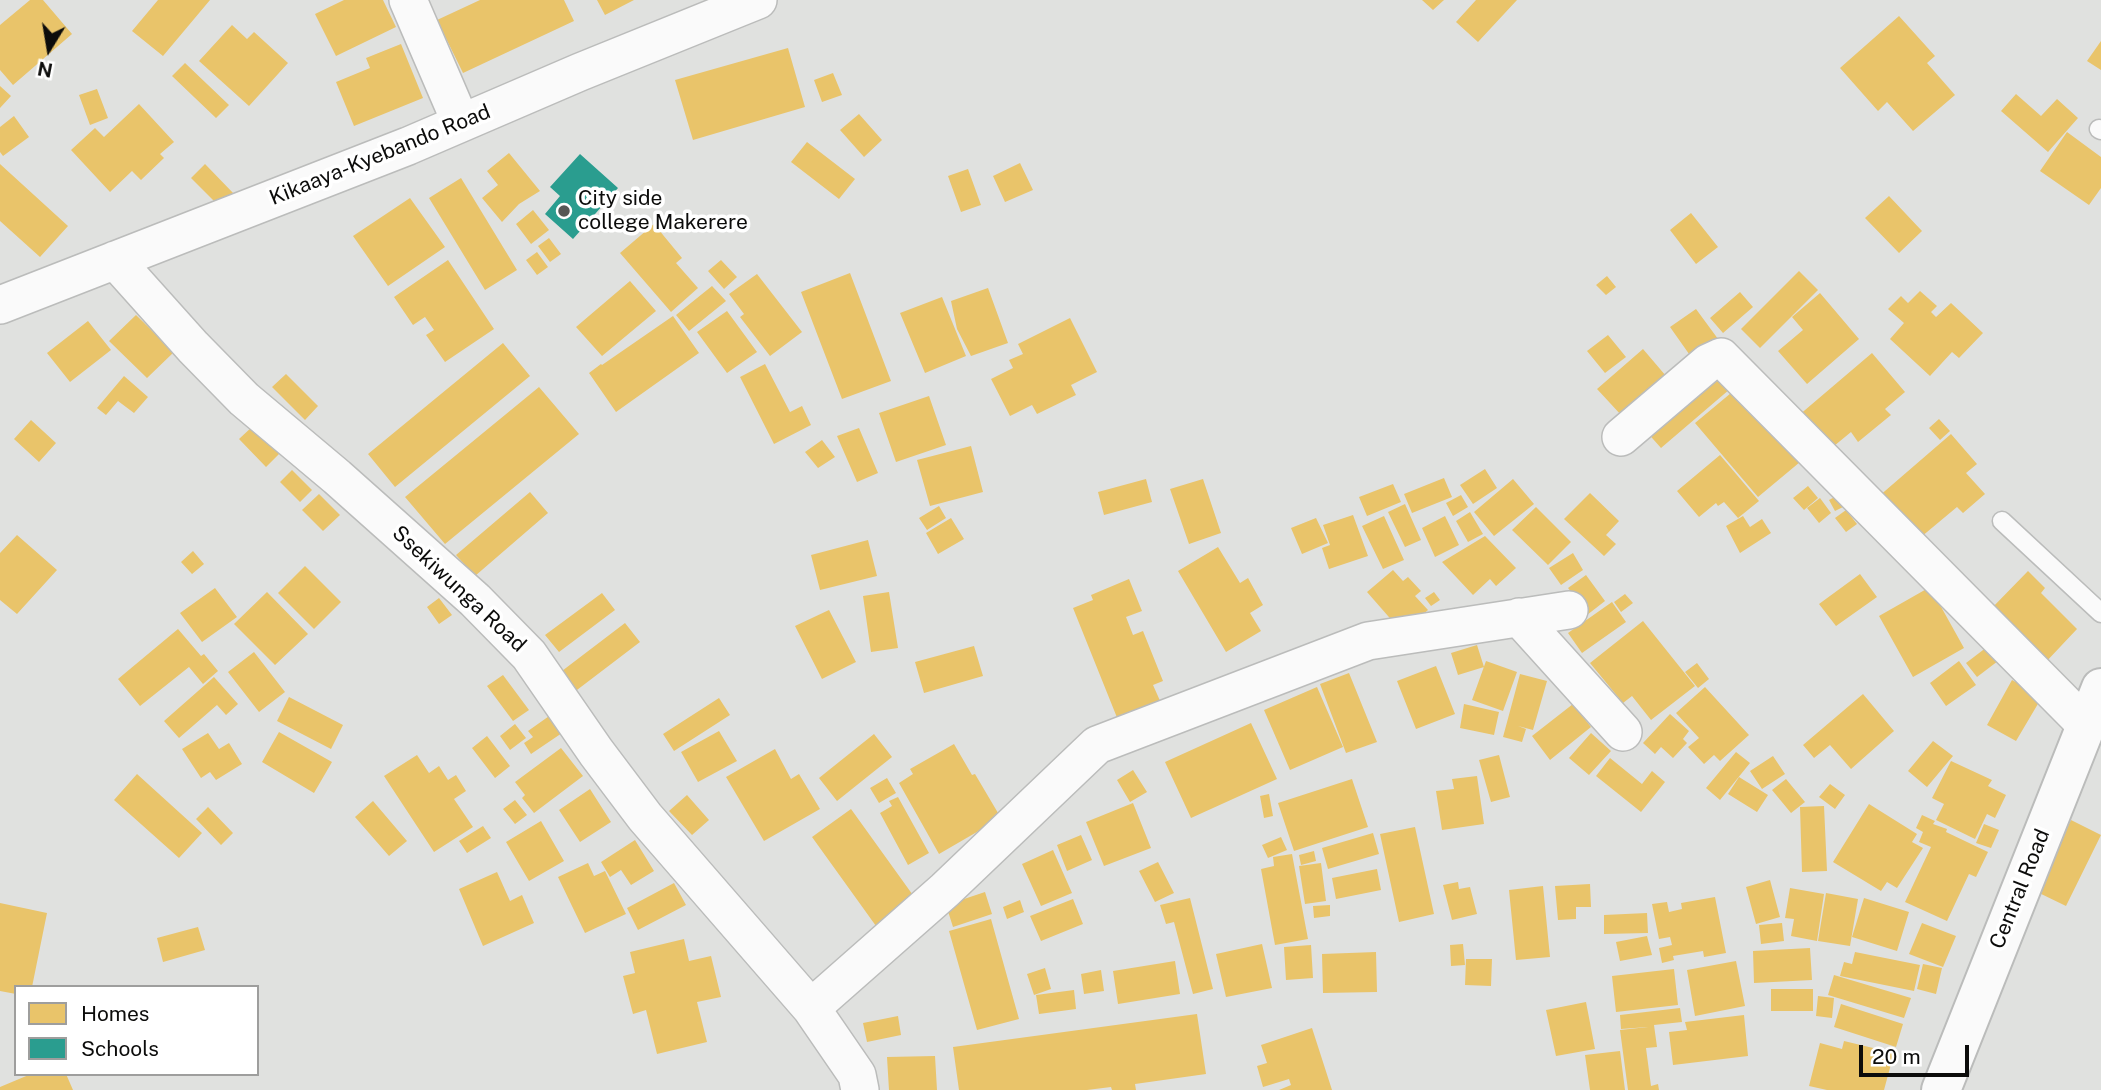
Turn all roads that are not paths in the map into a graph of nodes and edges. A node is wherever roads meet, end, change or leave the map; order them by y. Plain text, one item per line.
1 (408, 0) edge
2 (758, 0) edge
3 (461, 123) junction
4 (115, 260) junction
5 (0, 305) edge
6 (1621, 437) dead end
7 (2002, 521) dead end
8 (1569, 610) dead end
9 (2101, 613) edge
10 (1519, 617) junction
11 (2101, 688) edge
12 (2085, 724) junction
13 (1623, 732) dead end
14 (811, 1008) junction
15 (860, 1090) edge
16 (1941, 1090) edge

1 - 3 street
2 - 3 street, Kikaaya-Kyebando Road
3 - 4 street, Kikaaya-Kyebando Road
4 - 5 street, Kikaaya-Kyebando Road
4 - 14 street, Ssekiwunga Road
6 - 12 street
7 - 9 lane
8 - 10 street
10 - 13 street
10 - 14 street
11 - 12 street, Central Road
12 - 16 street, Central Road
14 - 15 street, Ssekiwunga Road

